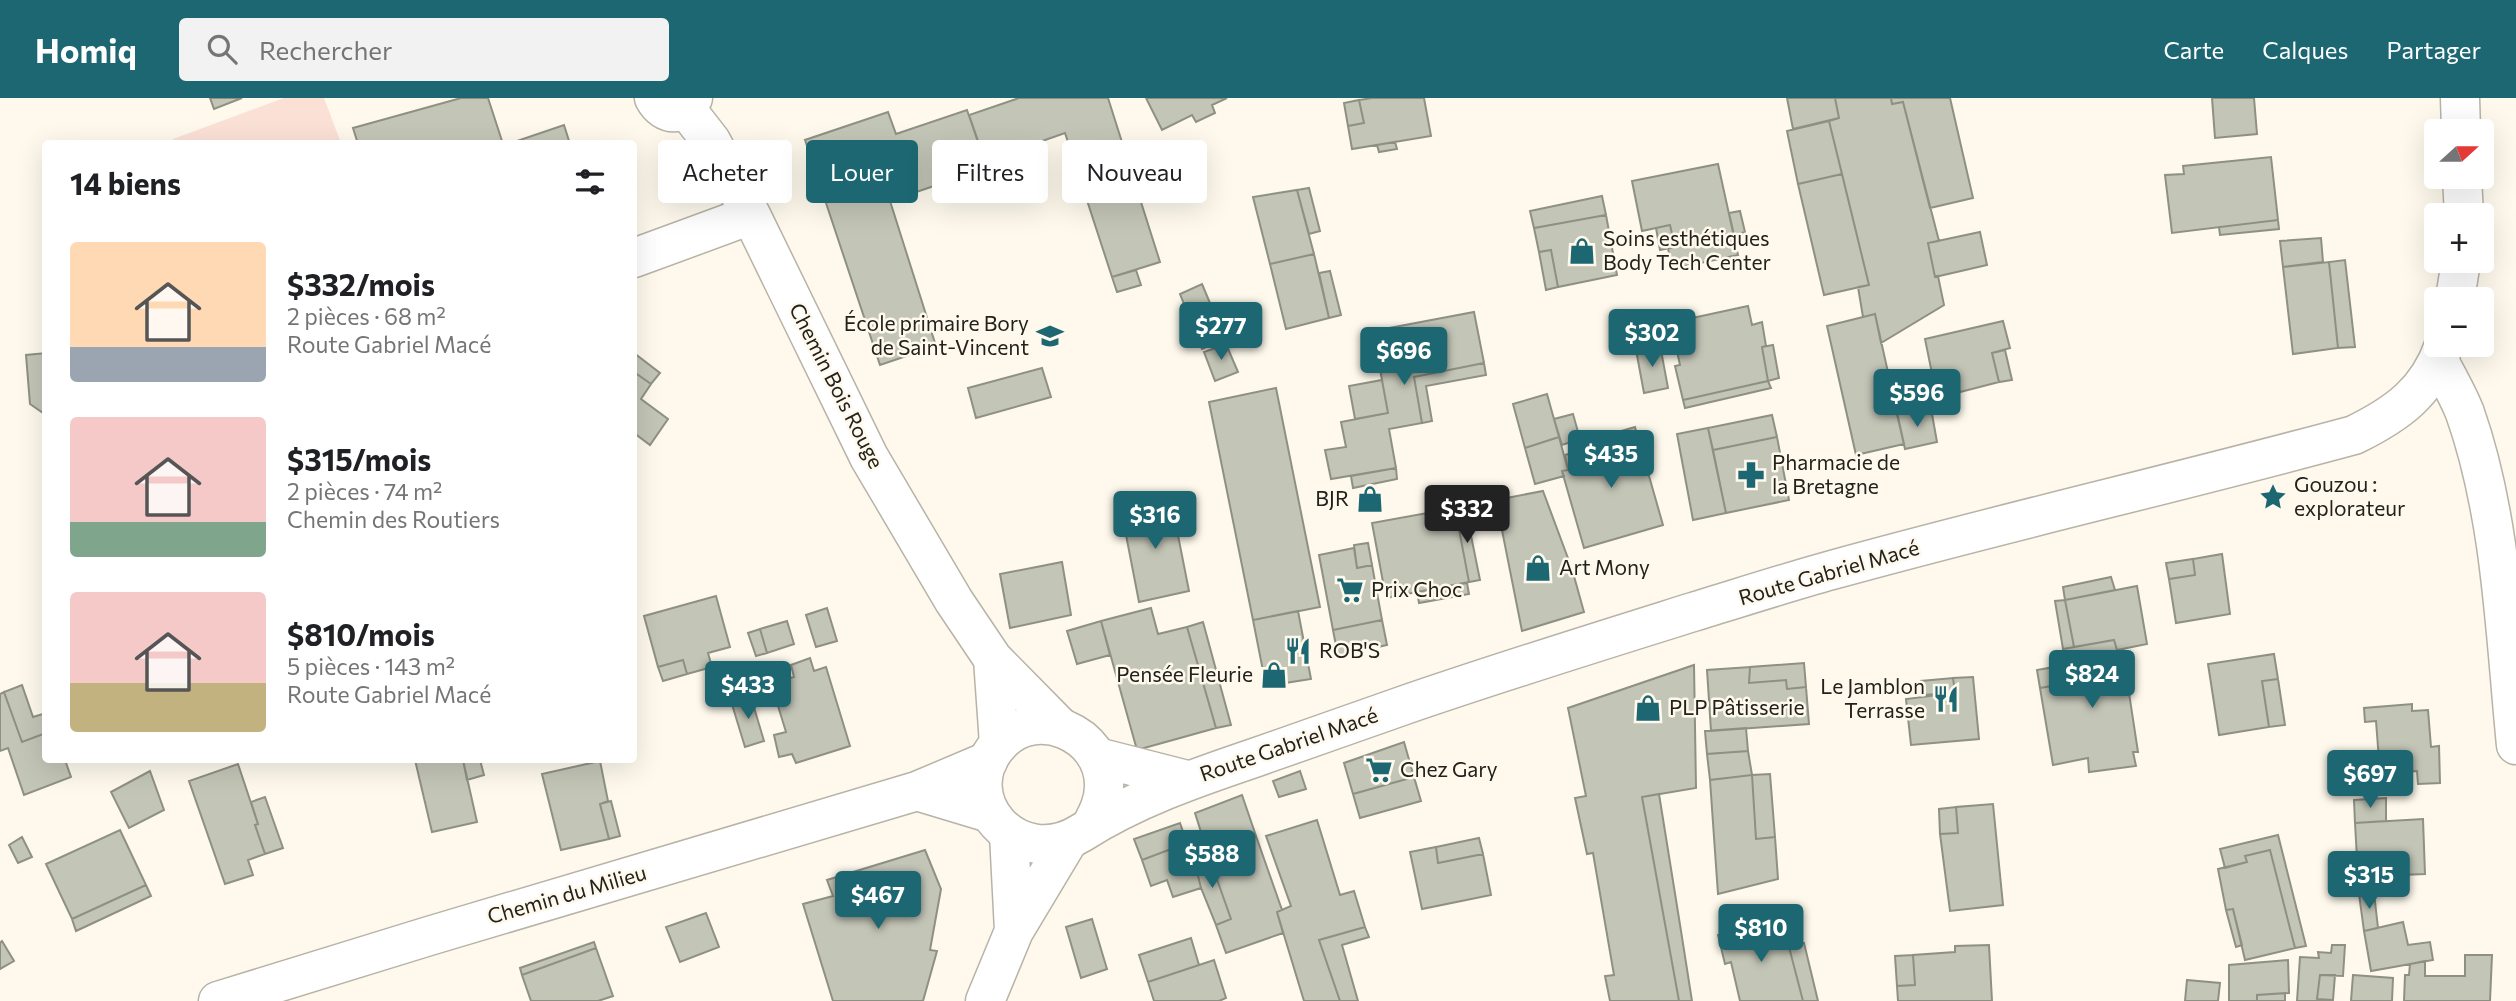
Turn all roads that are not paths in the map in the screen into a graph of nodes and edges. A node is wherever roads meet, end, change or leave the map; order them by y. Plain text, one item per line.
1 (2460, 98) edge
2 (678, 102) edge
3 (2461, 119) edge
4 (751, 215) junction
5 (637, 257) edge
6 (2439, 357) edge
7 (2444, 357) edge
8 (993, 659) junction
9 (1059, 726) junction
10 (2516, 745) edge
11 (994, 752) junction
12 (1097, 757) junction
13 (1187, 780) junction
14 (917, 791) junction
15 (1000, 824) junction
16 (1080, 833) junction
17 (1014, 932) junction
18 (218, 1001) edge
19 (985, 1001) edge

1 - 3 street
2 - 4 street, Chemin Bois Rouge
4 - 5 street
4 - 8 street, Chemin Bois Rouge
6 - 13 street, Route Gabriel Macé
7 - 10 street
8 - 9 street, Chemin Bois Rouge
8 - 11 street, Chemin Bois Rouge
9 - 11 street
9 - 12 street
11 - 14 street, Chemin du Milieu
11 - 15 street
12 - 13 street, Route Gabriel Macé
12 - 16 street
13 - 16 street, Route Gabriel Macé
14 - 15 street
14 - 18 street, Chemin du Milieu
15 - 16 street
15 - 17 street
16 - 17 street
17 - 19 street

